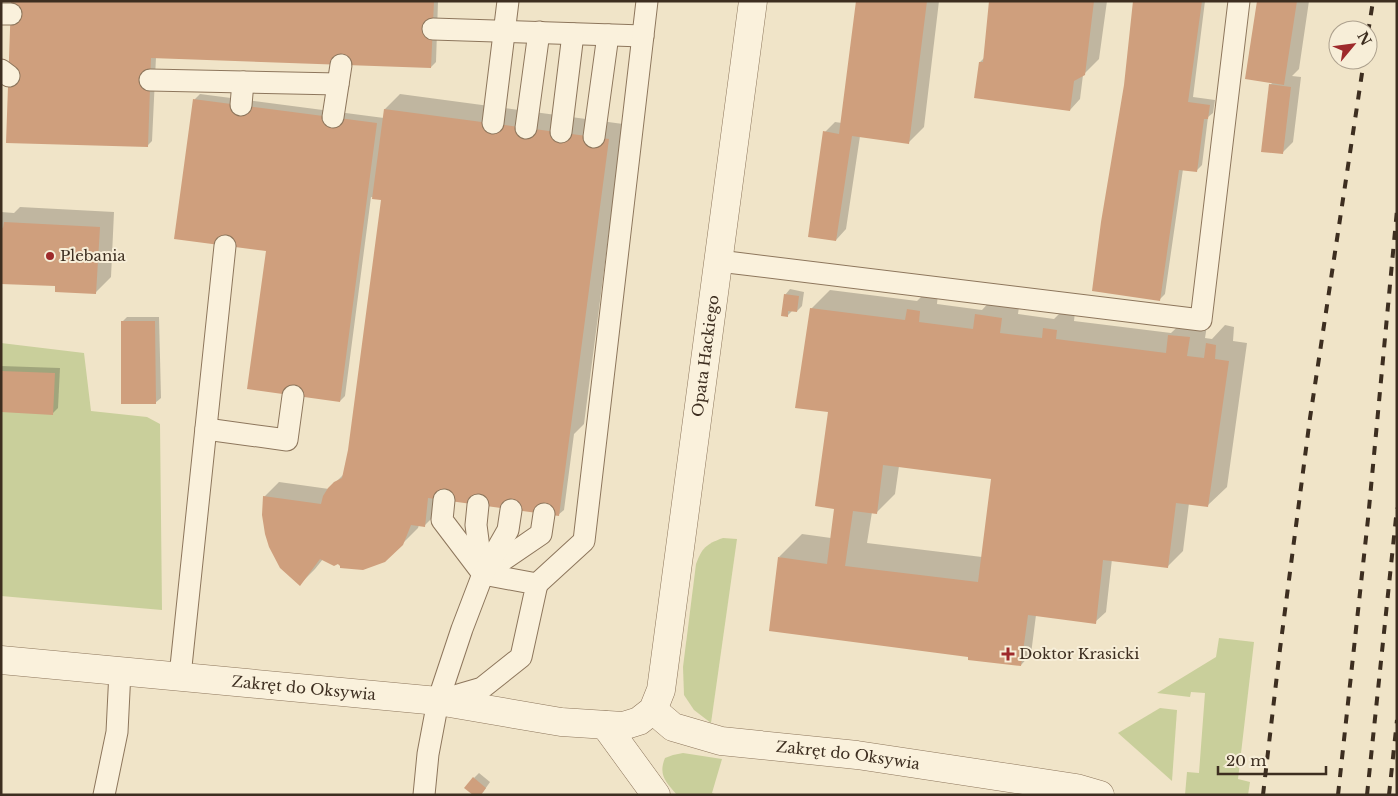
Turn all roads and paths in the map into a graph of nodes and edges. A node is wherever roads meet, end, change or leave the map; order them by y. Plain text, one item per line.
1 (508, 1) edge
2 (647, 1) edge
3 (753, 1) edge
4 (1240, 1) edge
5 (433, 29) dead end
6 (504, 31) junction
7 (539, 32) junction
8 (574, 34) junction
9 (608, 35) junction
10 (643, 36) junction
11 (150, 80) dead end
12 (243, 82) junction
13 (241, 105) dead end
14 (333, 117) dead end
15 (493, 123) dead end
16 (526, 128) dead end
17 (561, 132) dead end
18 (594, 137) dead end
19 (226, 246) dead end
20 (719, 261) junction
21 (294, 396) dead end
22 (206, 429) junction
23 (444, 500) dead end
24 (478, 505) dead end
25 (510, 510) dead end
26 (544, 514) dead end
27 (483, 574) junction
28 (536, 584) junction
29 (1, 660) edge
30 (120, 671) junction
31 (180, 676) junction
32 (438, 701) junction
33 (653, 710) junction
34 (605, 724) junction
35 (104, 795) edge
36 (424, 795) edge
37 (656, 795) edge
38 (1100, 795) edge

1 - 6 lane
2 - 10 lane
3 - 20 street, Opata Hackiego
4 - 20 lane
5 - 6 lane
6 - 7 lane
6 - 15 lane
7 - 8 lane
7 - 16 lane
8 - 9 lane
8 - 17 lane
9 - 10 lane
9 - 18 lane
10 - 28 lane
11 - 12 lane
12 - 13 lane
12 - 14 lane
19 - 22 lane
20 - 33 street, Opata Hackiego
21 - 22 lane
22 - 31 lane
23 - 27 lane
24 - 27 lane
25 - 27 lane
26 - 27 lane
27 - 28 lane
27 - 32 lane
28 - 32 lane
29 - 30 street, Zakręt do Oksywia
30 - 31 street, Zakręt do Oksywia
30 - 35 lane
31 - 32 street, Zakręt do Oksywia
32 - 34 street, Zakręt do Oksywia
32 - 36 lane
33 - 34 street, Zakręt do Oksywia
33 - 38 street, Zakręt do Oksywia
34 - 37 street

